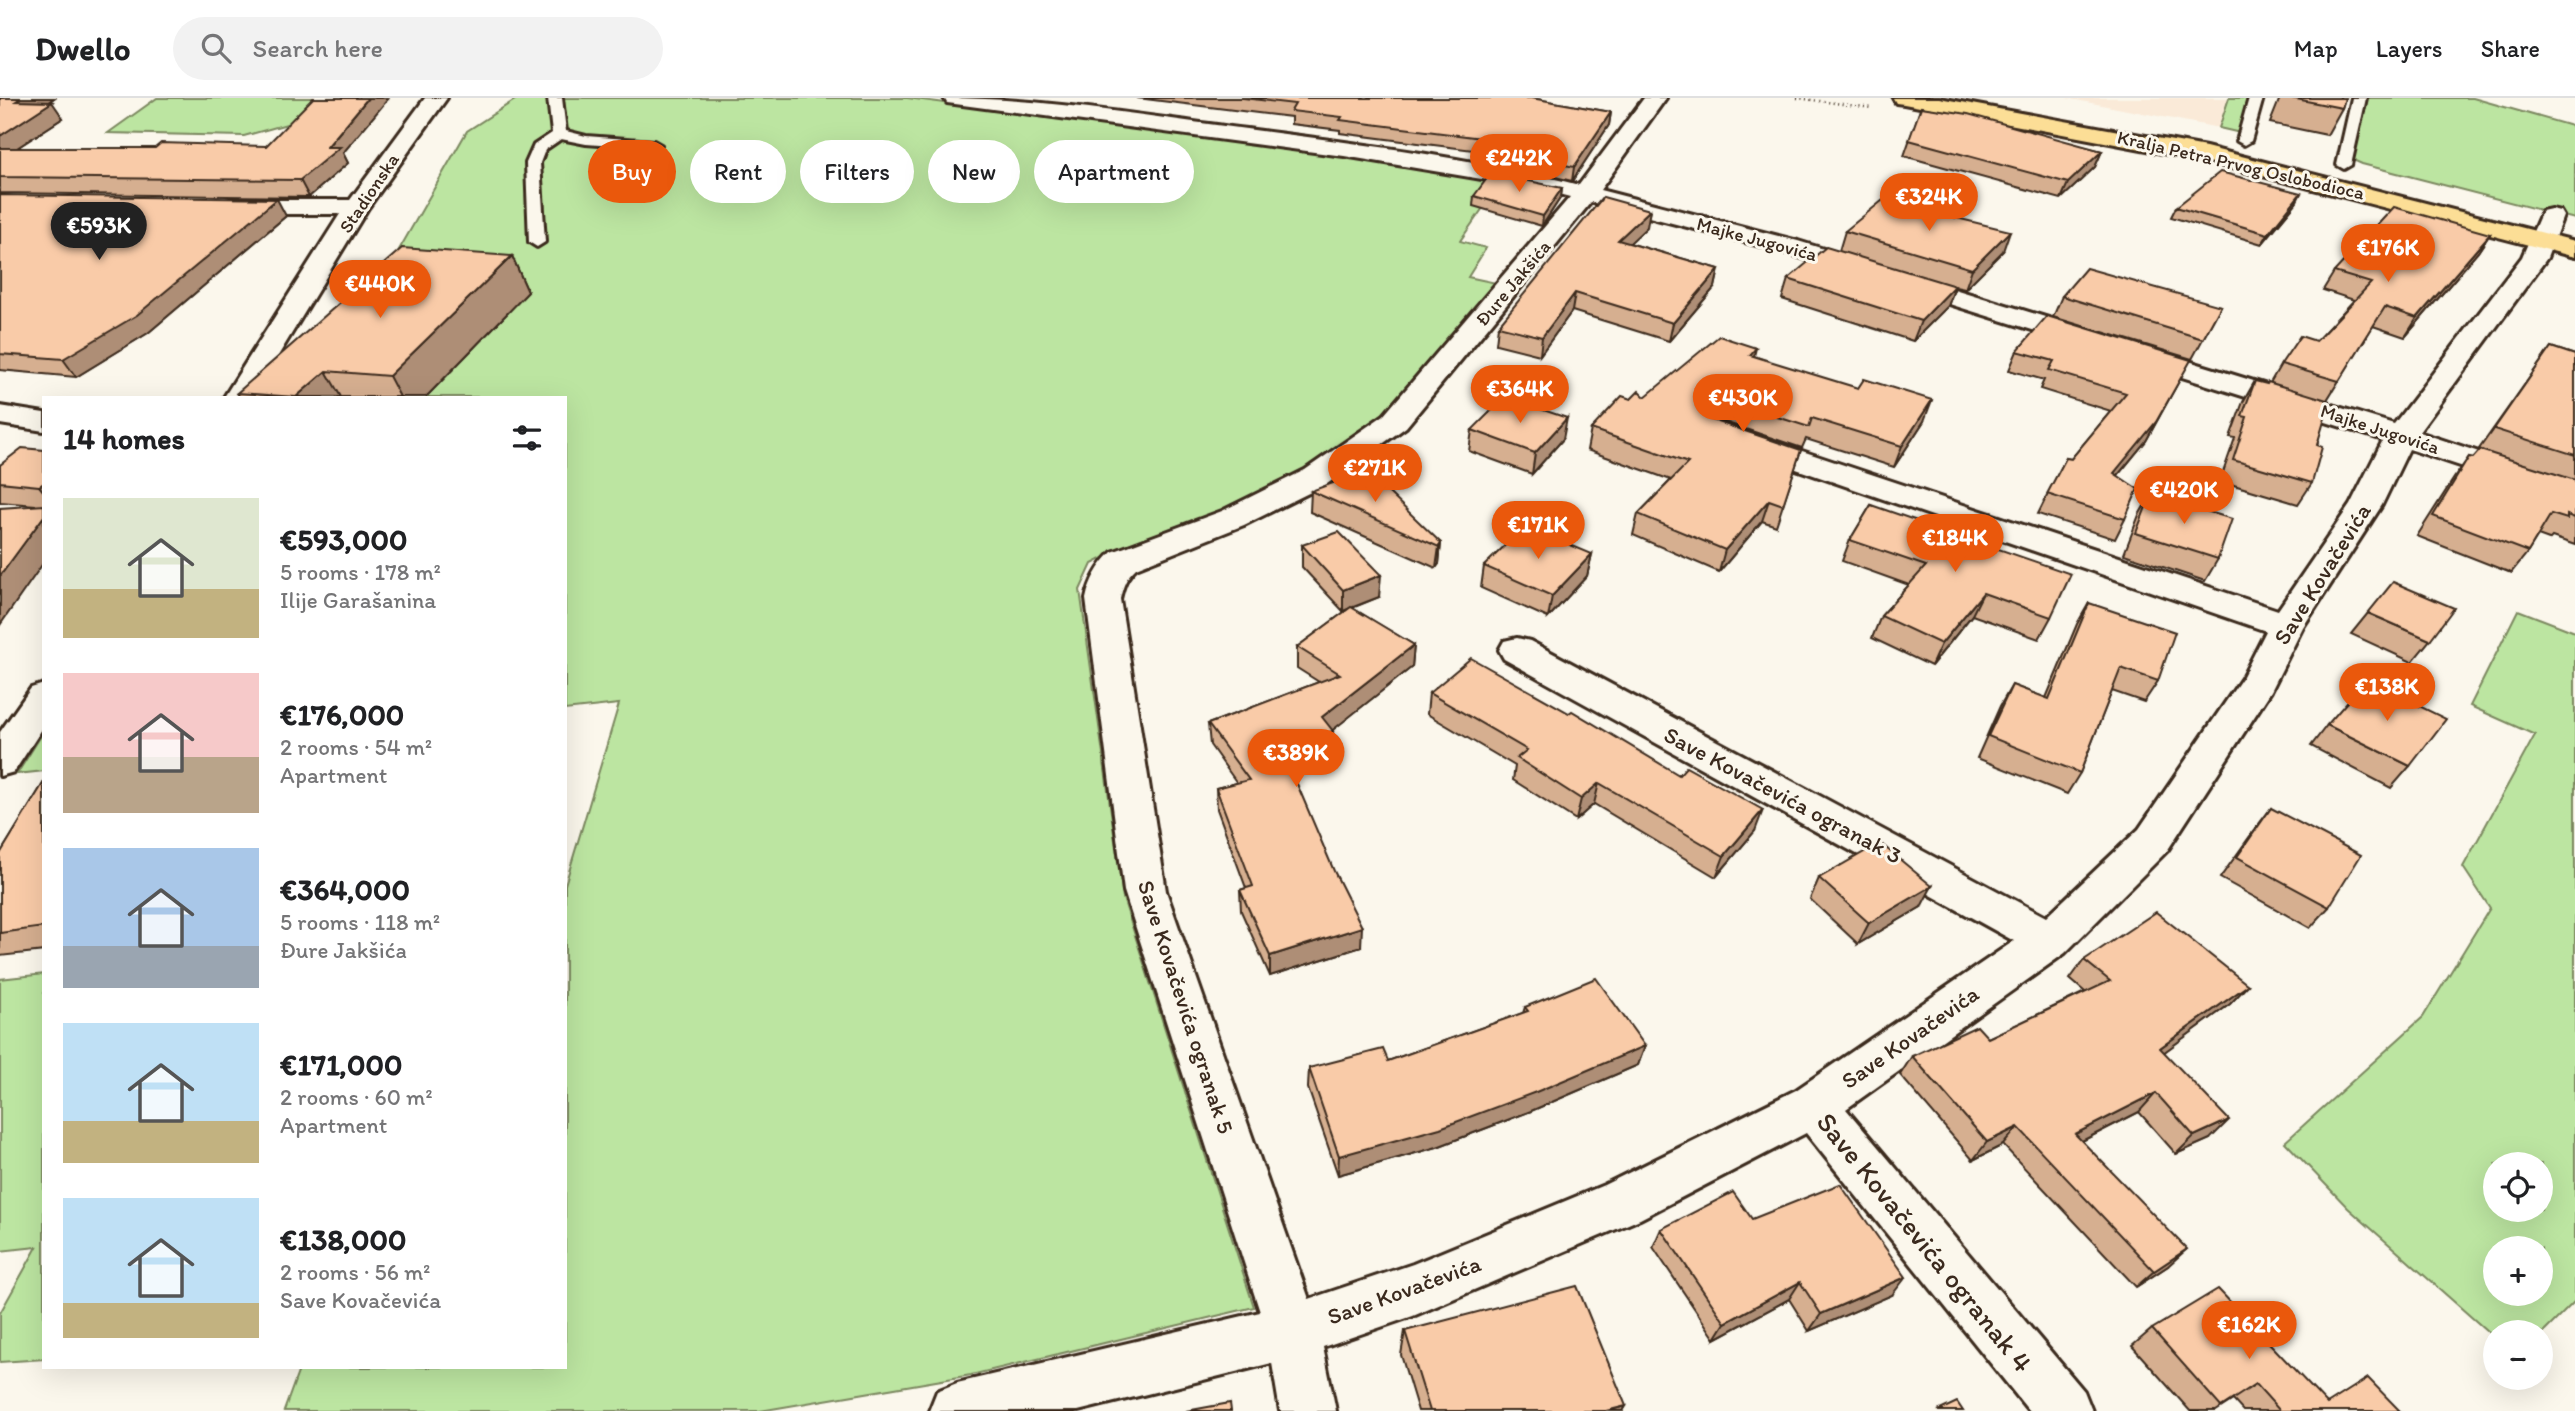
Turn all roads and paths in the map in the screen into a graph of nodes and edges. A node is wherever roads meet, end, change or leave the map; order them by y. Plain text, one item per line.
1 (436, 98) edge
2 (555, 98) edge
3 (955, 98) edge
4 (1654, 98) edge
5 (1904, 98) edge
6 (2256, 98) edge
7 (2359, 98) edge
8 (2164, 124) dead end
9 (559, 134) junction
10 (588, 140) edge
11 (2244, 141) junction
12 (2267, 146) dead end
13 (2333, 162) joint
14 (2371, 172) dead end
15 (1585, 193) junction
16 (207, 207) edge
17 (357, 207) junction
18 (2554, 228) edge
19 (537, 242) dead end
20 (239, 396) edge
21 (0, 415) edge
22 (42, 422) edge
23 (1717, 432) edge
24 (2402, 435) junction
25 (2575, 494) edge
26 (2286, 625) junction
27 (1517, 650) dead end
28 (1114, 675) joint
29 (42, 700) edge
30 (0, 762) edge
31 (2050, 940) junction
32 (1813, 1105) junction
33 (1293, 1331) junction
34 (957, 1411) edge
35 (1308, 1411) edge
36 (2064, 1411) edge

1 - 17 street, Stadionska
2 - 9 lane
3 - 15 street, Majke Jugovića
4 - 15 street, Đure Jakšića
5 - 18 main road, Kralja Petra Prvog Oslobodioca
6 - 11 lane
7 - 13 lane
8 - 11 main road, Kralja Petra Prvog Oslobodioca
9 - 10 lane
9 - 19 lane
11 - 12 main road, Kralja Petra Prvog Oslobodioca
13 - 14 main road, Kralja Petra Prvog Oslobodioca
15 - 24 street, Majke Jugovića
15 - 28 street, Đure Jakšića
16 - 17 street
17 - 20 street, Stadionska
18 - 24 street, Save Kovačevića
21 - 22 street
23 - 26 street
24 - 25 street, Majke Jugovića
24 - 26 street, Save Kovačevića
26 - 31 street, Save Kovačevića
27 - 31 street, Save Kovačevića ogranak 3
28 - 33 street, Save Kovačevića ogranak 5
29 - 30 street
31 - 32 street, Save Kovačevića
32 - 33 street, Save Kovačevića
32 - 36 street, Save Kovačevića ogranak 4
33 - 34 street, Save Kovačevića
33 - 35 street, Save Kovačevića ogranak 5

